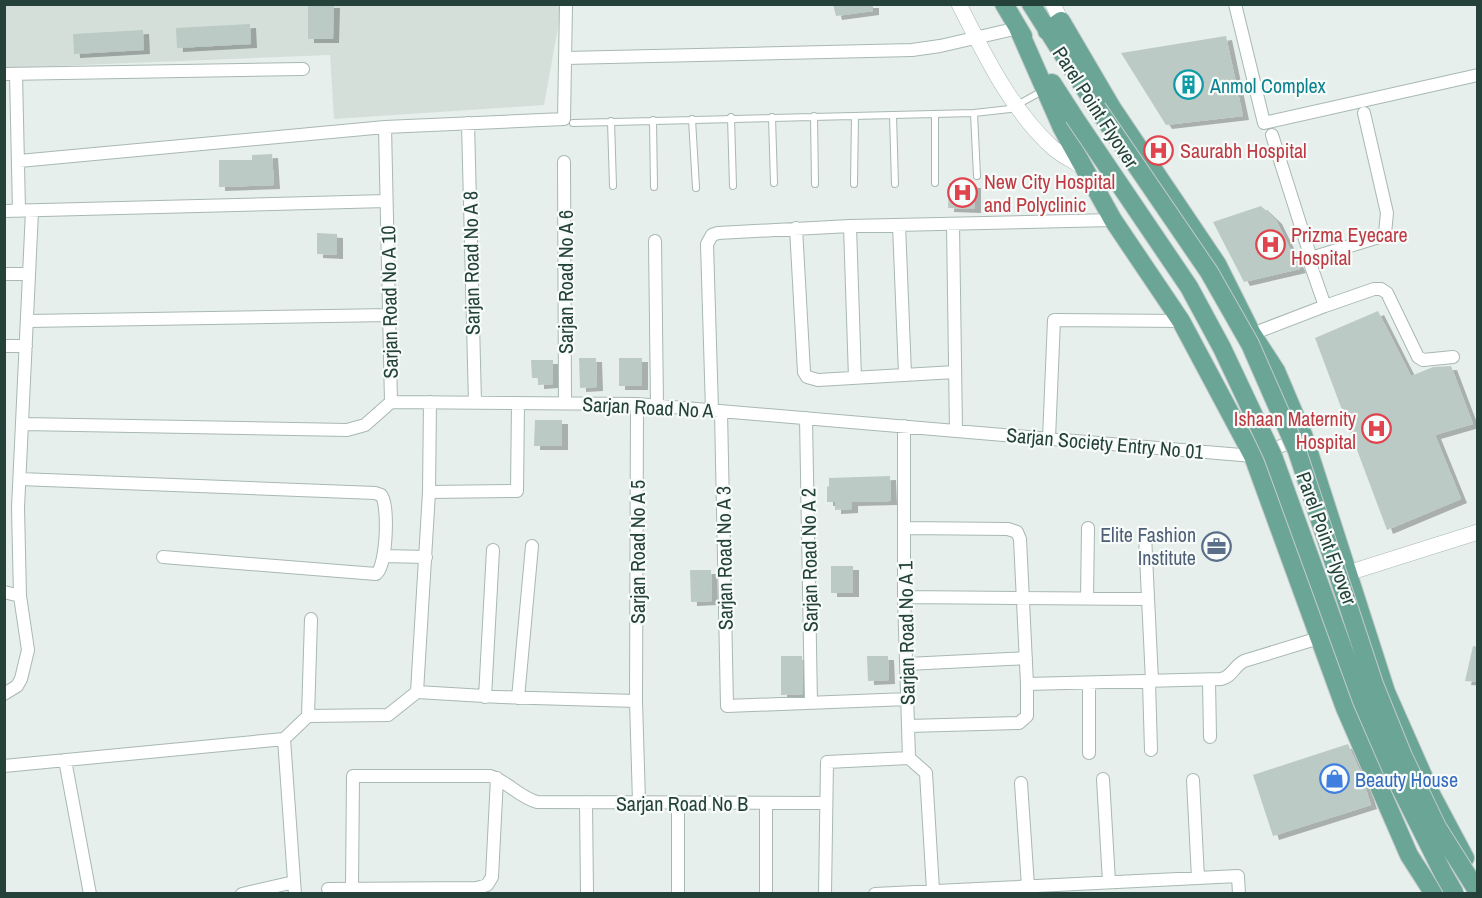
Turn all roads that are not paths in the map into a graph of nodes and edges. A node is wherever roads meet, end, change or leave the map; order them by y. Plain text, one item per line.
1 (566, 4) edge
2 (959, 4) edge
3 (1004, 4) edge
4 (1031, 4) edge
5 (1235, 4) edge
6 (1054, 19) edge
7 (1018, 28) junction
8 (976, 38) junction
9 (565, 58) junction
10 (303, 69) dead end
11 (10, 74) edge
12 (1478, 75) edge
13 (1045, 90) junction
14 (1016, 106) junction
15 (974, 113) junction
16 (1364, 113) dead end
17 (935, 114) junction
18 (893, 115) junction
19 (814, 116) junction
20 (855, 116) junction
21 (731, 117) junction
22 (772, 117) junction
23 (692, 119) junction
24 (653, 120) junction
25 (611, 121) junction
26 (468, 123) junction
27 (573, 123) dead end
28 (385, 127) junction
29 (1272, 135) dead end
30 (19, 161) junction
31 (564, 162) dead end
32 (1085, 168) junction
33 (977, 176) dead end
34 (774, 183) dead end
35 (935, 183) dead end
36 (815, 184) dead end
37 (854, 184) dead end
38 (895, 184) dead end
39 (613, 186) dead end
40 (733, 186) dead end
41 (654, 187) dead end
42 (696, 188) dead end
43 (386, 201) junction
44 (4, 211) edge
45 (26, 211) junction
46 (1113, 220) junction
47 (952, 224) junction
48 (899, 225) junction
49 (850, 226) junction
50 (795, 228) junction
51 (655, 241) dead end
52 (1311, 258) junction
53 (4, 274) edge
54 (29, 274) junction
55 (1325, 306) junction
56 (389, 315) junction
57 (27, 321) junction
58 (1181, 321) junction
59 (1252, 334) junction
60 (4, 346) edge
61 (26, 346) junction
62 (1453, 357) dead end
63 (955, 372) junction
64 (905, 374) junction
65 (855, 378) junction
66 (392, 402) junction
67 (429, 402) junction
68 (475, 403) junction
69 (518, 403) junction
70 (564, 403) junction
71 (637, 404) junction
72 (657, 405) junction
73 (716, 410) junction
74 (806, 418) junction
75 (23, 424) junction
76 (904, 426) junction
77 (956, 431) junction
78 (1304, 437) junction
79 (1049, 438) junction
80 (1253, 456) junction
81 (20, 479) junction
82 (429, 492) junction
83 (905, 528) junction
84 (1088, 528) dead end
85 (1478, 532) edge
86 (1145, 535) dead end
87 (532, 546) dead end
88 (493, 550) dead end
89 (384, 556) junction
90 (163, 557) dead end
91 (426, 557) junction
92 (1348, 572) junction
93 (1301, 587) junction
94 (4, 592) edge
95 (20, 596) junction
96 (904, 597) junction
97 (1023, 598) junction
98 (1087, 598) junction
99 (1148, 599) junction
100 (311, 619) dead end
101 (1319, 638) junction
102 (1026, 657) junction
103 (906, 664) junction
104 (1209, 680) junction
105 (1150, 681) junction
106 (1089, 683) junction
107 (1027, 684) junction
108 (417, 692) junction
109 (4, 694) edge
110 (485, 697) junction
111 (519, 698) junction
112 (908, 699) junction
113 (636, 701) junction
114 (812, 703) junction
115 (308, 716) junction
116 (908, 726) junction
117 (1210, 736) dead end
118 (284, 740) junction
119 (1151, 750) dead end
120 (1089, 753) dead end
121 (909, 758) junction
122 (65, 760) junction
123 (4, 766) edge
124 (497, 778) junction
125 (1103, 779) dead end
126 (1193, 780) dead end
127 (1021, 783) dead end
128 (586, 802) junction
129 (639, 802) junction
130 (678, 802) junction
131 (766, 803) junction
132 (826, 803) junction
133 (1198, 878) junction
134 (1478, 878) edge
135 (1109, 882) junction
136 (1028, 886) junction
137 (295, 888) edge
138 (352, 888) junction
139 (328, 889) dead end
140 (1068, 889) edge
141 (925, 892) edge
142 (1478, 892) edge
143 (90, 894) edge
144 (242, 894) edge
145 (586, 894) edge
146 (678, 894) edge
147 (766, 894) edge
148 (825, 894) edge
149 (875, 894) edge
150 (1239, 894) edge
151 (1434, 894) edge
152 (1455, 894) edge

1 - 9 street
2 - 8 street
3 - 7 main road
4 - 6 main road
5 - 12 street
6 - 59 main road
6 - 142 main road, Parel Point Flyover, bridge
7 - 8 street
7 - 13 main road
7 - 152 main road, Parel Point Flyover, bridge
8 - 9 street
8 - 14 street
9 - 26 street
10 - 11 street
11 - 30 street
13 - 14 lane
13 - 32 main road
14 - 15 lane
14 - 32 street
15 - 17 lane
15 - 33 lane
16 - 52 street
17 - 18 lane
17 - 35 lane
18 - 20 lane
18 - 38 lane
19 - 20 lane
19 - 22 lane
19 - 36 lane
20 - 37 lane
21 - 22 lane
21 - 23 lane
21 - 40 lane
22 - 34 lane
23 - 24 lane
23 - 42 lane
24 - 25 lane
24 - 41 lane
25 - 27 lane
25 - 39 lane
26 - 28 street
26 - 68 street, Sarjan Road No A 8
28 - 30 street
28 - 43 street, Sarjan Road No A 10
29 - 52 street
30 - 45 street
31 - 70 street, Sarjan Road No A 6
32 - 46 main road
43 - 45 street
43 - 56 street, Sarjan Road No A 10
44 - 45 street
45 - 54 street
46 - 47 street
46 - 58 main road
47 - 48 street
47 - 63 street
48 - 49 street
48 - 64 street
49 - 50 street
49 - 65 street
50 - 65 street
50 - 73 street, Sarjan Road No A 3
51 - 72 street
52 - 55 street
53 - 54 street
54 - 57 street
55 - 59 street
55 - 62 street
56 - 57 street
56 - 66 street, Sarjan Road No A 10
57 - 61 street
58 - 79 street
58 - 80 main road
59 - 78 main road
60 - 61 street
61 - 75 street
63 - 64 street
63 - 77 street
64 - 65 street
66 - 67 street, Sarjan Road No A
66 - 75 street
67 - 68 street, Sarjan Road No A
67 - 82 street
68 - 69 street, Sarjan Road No A
69 - 70 street, Sarjan Road No A
69 - 82 street
70 - 71 street, Sarjan Road No A
71 - 72 street, Sarjan Road No A
71 - 113 street, Sarjan Road No A 5
72 - 73 street, Sarjan Road No A
73 - 74 street, Sarjan Road No A
73 - 114 street, Sarjan Road No A 3
74 - 76 street, Sarjan Road No A
74 - 114 street, Sarjan Road No A 2
75 - 81 street
76 - 77 street, Sarjan Society Entry No 01
76 - 83 street, Sarjan Road No A 1
77 - 79 street, Sarjan Society Entry No 01
78 - 80 street, Sarjan Society Entry No 01
78 - 92 main road
79 - 80 street, Sarjan Society Entry No 01
80 - 93 main road
81 - 89 street
81 - 95 street
82 - 91 street
83 - 96 street, Sarjan Road No A 1
83 - 97 street
84 - 98 street
85 - 92 street
86 - 99 street
87 - 111 street
88 - 110 street
89 - 90 street
89 - 91 street
91 - 108 street
92 - 93 street
92 - 134 main road
93 - 101 main road
94 - 95 street
95 - 109 street
96 - 97 street
96 - 103 street, Sarjan Road No A 1
97 - 98 street
97 - 102 street
98 - 99 street
99 - 105 street
100 - 115 street
101 - 104 street
101 - 151 main road
102 - 103 street
102 - 107 street
103 - 112 street, Sarjan Road No A 1
104 - 105 street
104 - 117 street
105 - 106 street
105 - 119 street
106 - 107 street
106 - 120 street
107 - 116 street
108 - 110 street
108 - 115 street
110 - 111 street
111 - 113 street
112 - 114 street
112 - 116 street, Sarjan Road No A 1
113 - 129 street, Sarjan Road No A 5
115 - 118 street
116 - 121 street, Sarjan Road No A 1
118 - 122 street
118 - 137 street
121 - 132 street
121 - 141 street
122 - 123 street
122 - 143 street
124 - 128 street, Sarjan Road No B
124 - 138 street
124 - 138 street
125 - 135 street
126 - 133 street
127 - 136 street
128 - 129 street, Sarjan Road No B
128 - 145 street
129 - 130 street, Sarjan Road No B
130 - 131 street, Sarjan Road No B
130 - 146 street
131 - 132 street, Sarjan Road No B
131 - 147 street
132 - 148 street
133 - 135 street
133 - 150 street
135 - 140 street
136 - 140 street
136 - 141 street
137 - 144 street
138 - 139 street
141 - 149 street

